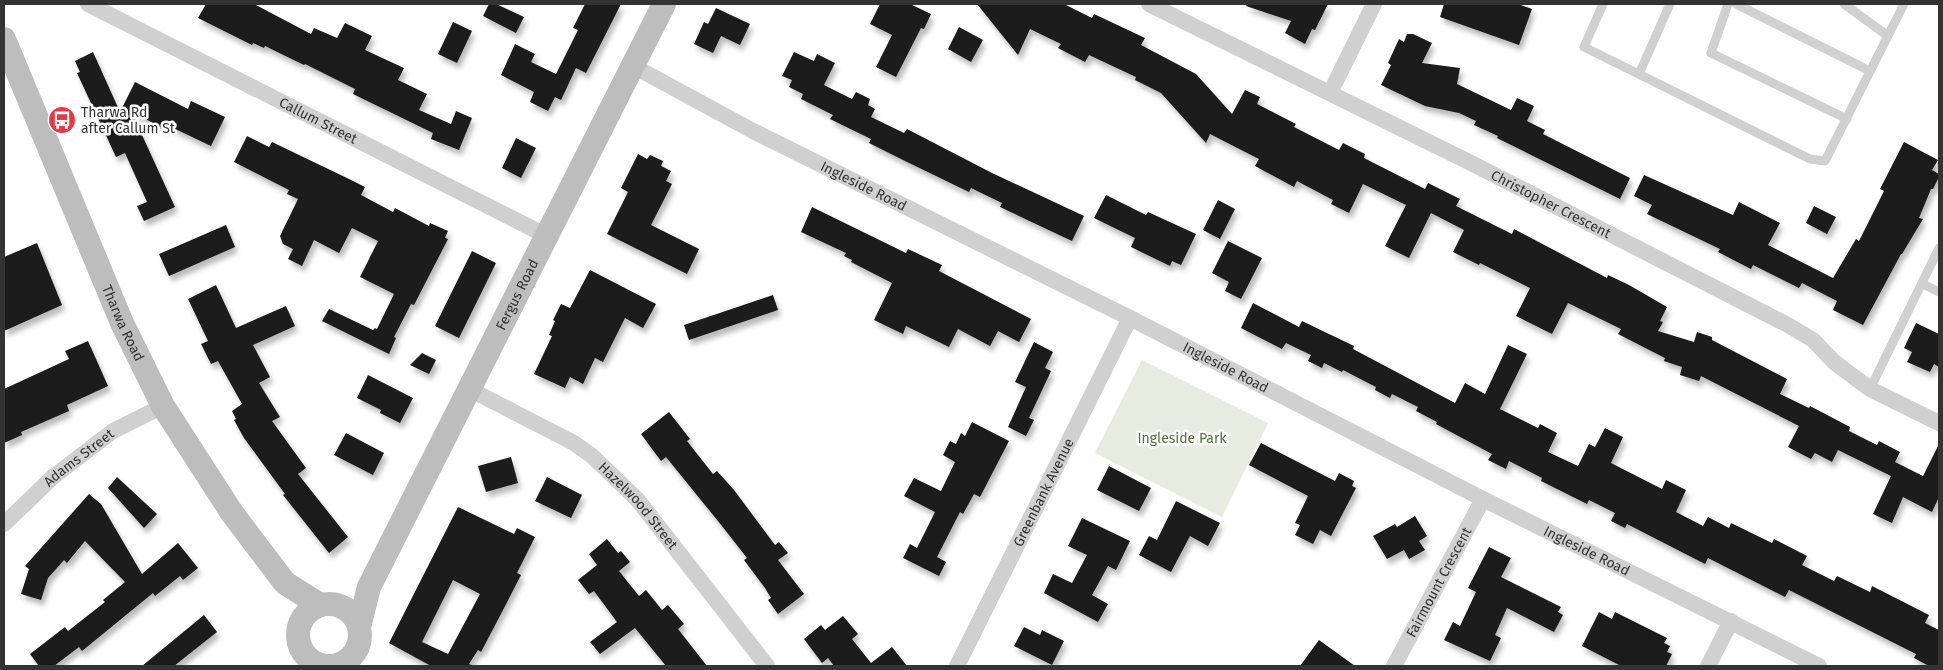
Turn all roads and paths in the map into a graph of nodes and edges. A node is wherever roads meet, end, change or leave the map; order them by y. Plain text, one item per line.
1 (88, 4) edge
2 (664, 4) edge
3 (1149, 4) edge
4 (1374, 4) edge
5 (1603, 4) edge
6 (1670, 4) edge
7 (1728, 4) edge
8 (1736, 4) edge
9 (1844, 4) edge
10 (1904, 4) edge
11 (1888, 36) junction
12 (4, 39) edge
13 (633, 66) junction
14 (1870, 71) junction
15 (1639, 74) junction
16 (1330, 93) junction
17 (1846, 119) junction
18 (547, 236) junction
19 (1939, 248) edge
20 (1923, 284) junction
21 (1939, 292) edge
22 (1130, 318) junction
23 (1870, 388) junction
24 (471, 390) junction
25 (163, 406) junction
26 (1939, 423) edge
27 (1483, 499) junction
28 (4, 524) edge
29 (285, 582) junction
30 (369, 587) junction
31 (329, 605) junction
32 (1731, 621) junction
33 (359, 627) junction
34 (298, 628) junction
35 (346, 663) edge
36 (767, 666) edge
37 (957, 666) edge
38 (1394, 666) edge
39 (1708, 666) edge
40 (1819, 666) edge

1 - 18 street, Callum Street
2 - 13 street, Fergus Road
3 - 16 street, Christopher Crescent
4 - 16 street
5 - 15 lane
6 - 15 lane
7 - 17 lane
8 - 14 lane
9 - 11 lane
10 - 11 lane
11 - 14 lane
12 - 25 street, Tharwa Road
13 - 18 street, Fergus Road
13 - 22 street, Ingleside Road
14 - 17 lane
15 - 17 lane
16 - 23 street, Christopher Crescent
18 - 24 street, Fergus Road
19 - 20 lane
20 - 21 lane
20 - 23 lane
22 - 27 street, Ingleside Road
22 - 37 street, Greenbank Avenue
23 - 26 street, Christopher Crescent
24 - 30 street, Fergus Road
24 - 36 street, Hazelwood Street
25 - 28 street, Adams Street
25 - 29 street, Tharwa Road
27 - 32 street, Ingleside Road
27 - 38 street, Fairmount Crescent
29 - 31 street, Tharwa Road
29 - 34 street, Tharwa Road
30 - 31 street
30 - 33 street, Fergus Road
31 - 33 street
31 - 34 street
32 - 39 street
32 - 40 street, Ingleside Road
33 - 35 street
34 - 35 street

